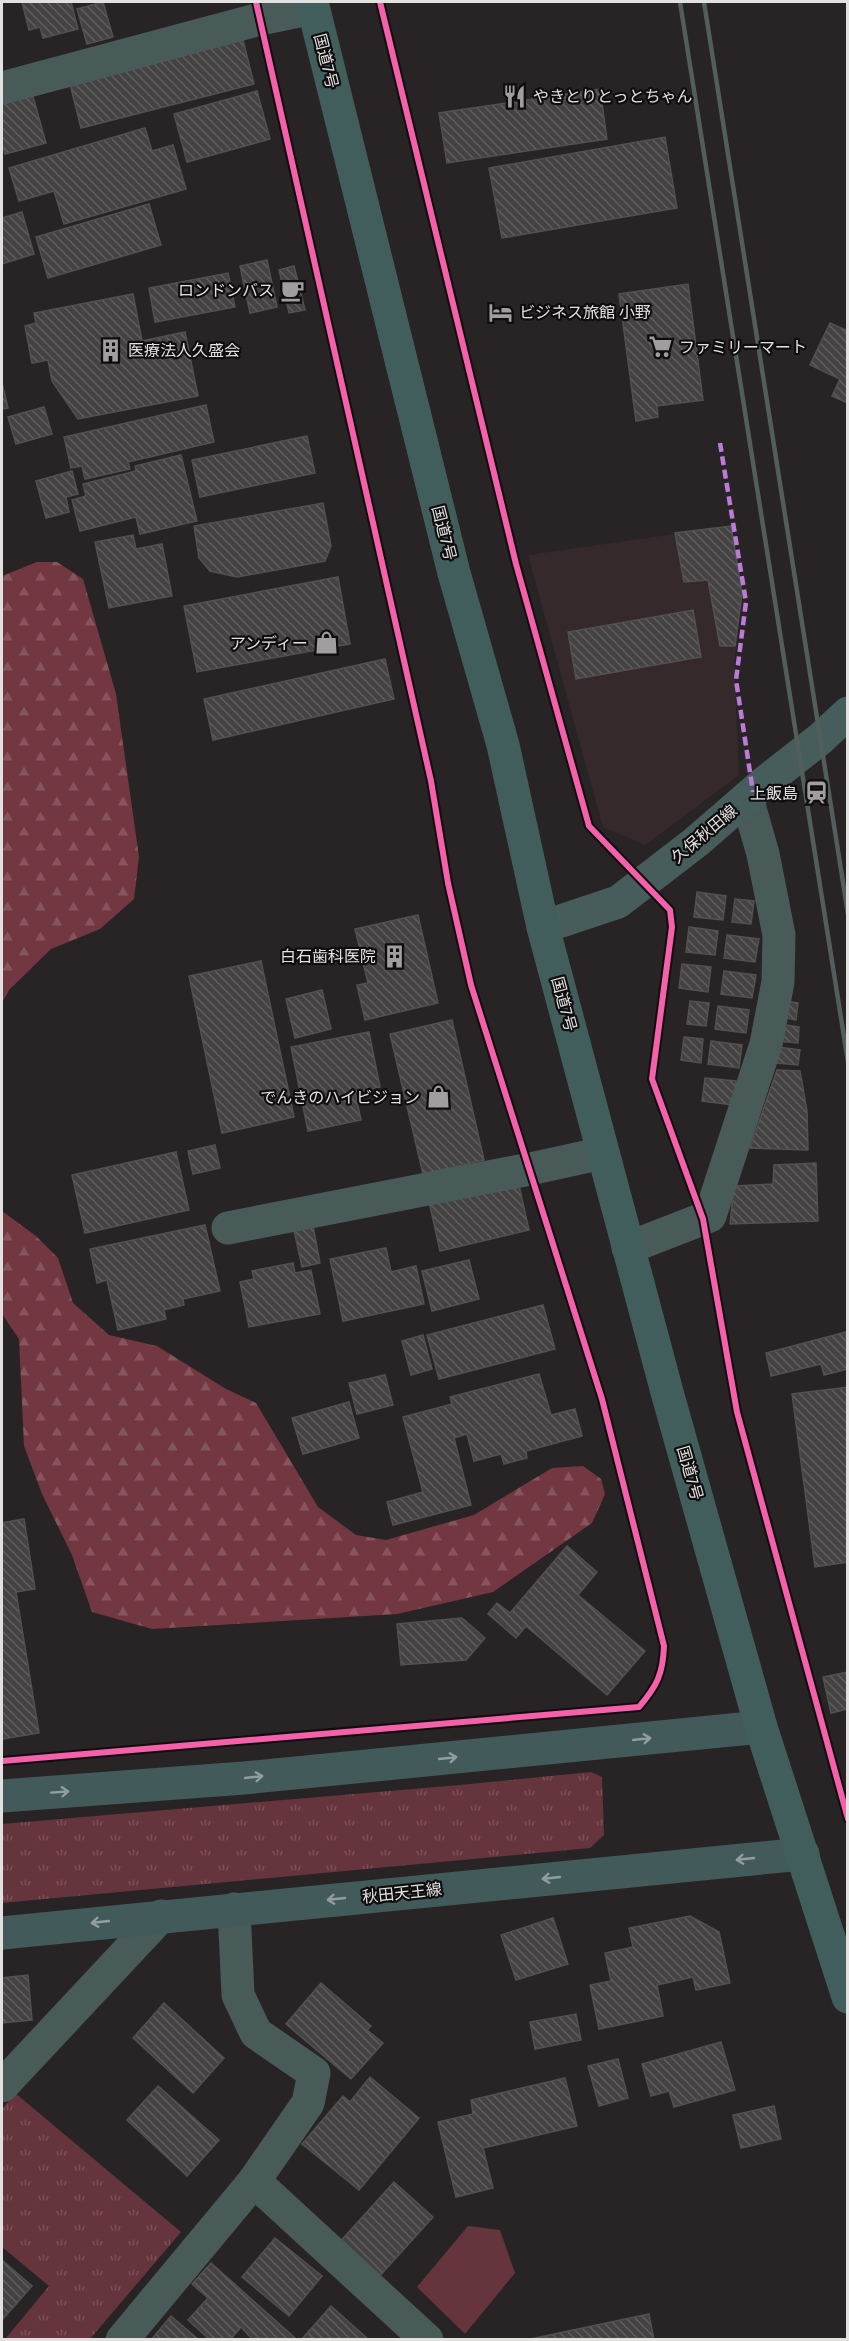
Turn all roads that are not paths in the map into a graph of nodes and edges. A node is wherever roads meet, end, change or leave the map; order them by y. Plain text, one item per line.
1 (312, 5) edge
2 (2, 88) edge
3 (848, 713) edge
4 (747, 798) junction
5 (543, 927) junction
6 (603, 1153) junction
7 (228, 1228) dead end
8 (628, 1248) junction
9 (761, 1727) junction
10 (2, 1796) edge
11 (803, 1854) junction
12 (234, 1910) junction
13 (161, 1916) junction
14 (2, 1933) edge
15 (848, 1997) edge
16 (2, 2086) edge
17 (254, 2181) junction
18 (122, 2340) edge
19 (427, 2340) edge

1 - 2 street
1 - 5 highway, 国道7号
3 - 4 main road, 久保秋田線
4 - 5 main road, 久保秋田線
4 - 8 street
5 - 6 highway, 国道7号
6 - 7 street
6 - 8 highway, 国道7号
8 - 9 highway, 国道7号
10 -> 9 main road
9 - 11 highway, 国道7号
11 -> 12 main road, 秋田天王線
11 - 15 highway, 国道7号
12 - 13 main road, 秋田天王線
12 - 17 street
13 -> 14 main road, 秋田天王線
13 - 16 street
17 - 18 street
17 - 19 street

